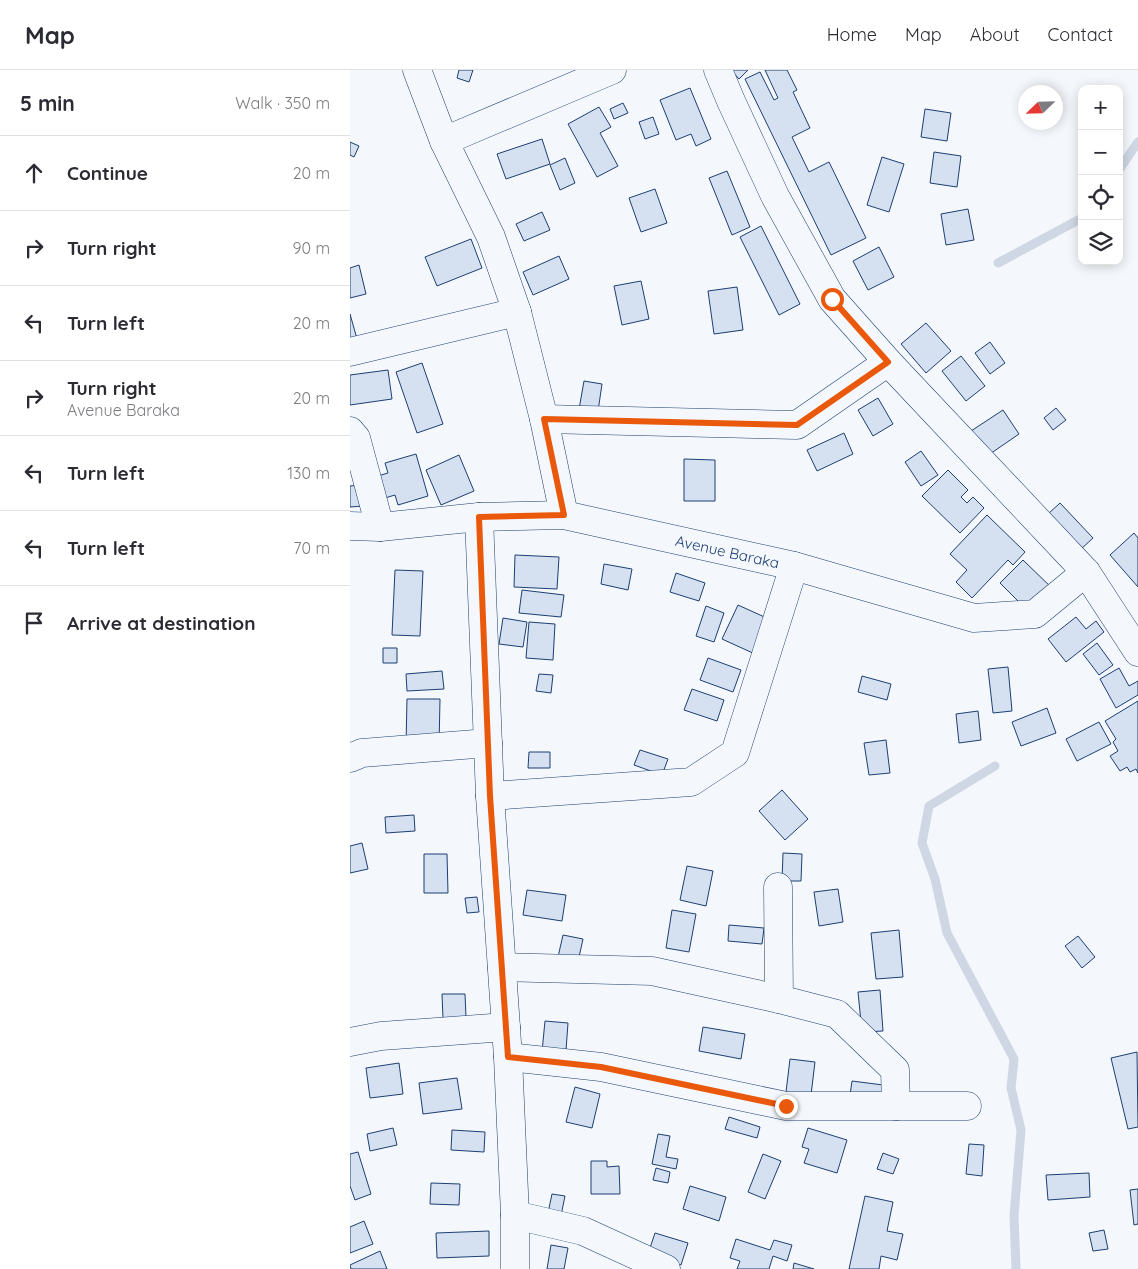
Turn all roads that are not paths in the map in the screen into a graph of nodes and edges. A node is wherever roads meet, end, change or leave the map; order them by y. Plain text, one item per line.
1 (417, 70) edge
2 (612, 70) edge
3 (718, 70) edge
4 (444, 141) junction
5 (517, 312) junction
6 (350, 352) edge
7 (888, 362) junction
8 (544, 419) junction
9 (350, 431) edge
10 (564, 515) junction
11 (479, 517) junction
12 (350, 526) edge
13 (380, 527) junction
14 (794, 566) junction
15 (1086, 572) junction
16 (1138, 652) edge
17 (488, 743) junction
18 (350, 758) edge
19 (490, 796) junction
20 (778, 888) dead end
21 (502, 967) junction
22 (779, 999) junction
23 (506, 1027) junction
24 (350, 1042) edge
25 (508, 1057) junction
26 (896, 1106) junction
27 (967, 1106) dead end
28 (515, 1215) junction
29 (515, 1269) edge
30 (666, 1269) edge

1 - 4 street
2 - 4 street
3 - 7 street
4 - 5 street
5 - 6 street
5 - 8 street
7 - 8 street
7 - 15 street
8 - 10 street
9 - 13 street
10 - 11 street, Avenue Baraka
10 - 14 street, Avenue Baraka
11 - 13 street, Avenue Baraka
11 - 17 street
12 - 13 street, Avenue Baraka
14 - 15 street, Avenue Baraka
14 - 19 street
15 - 16 street
17 - 18 street
17 - 19 street
19 - 21 street
20 - 22 street
21 - 22 street
21 - 23 street
22 - 26 street
23 - 24 street
23 - 25 street
25 - 26 street
25 - 28 street
26 - 27 street
28 - 29 street
28 - 30 street

